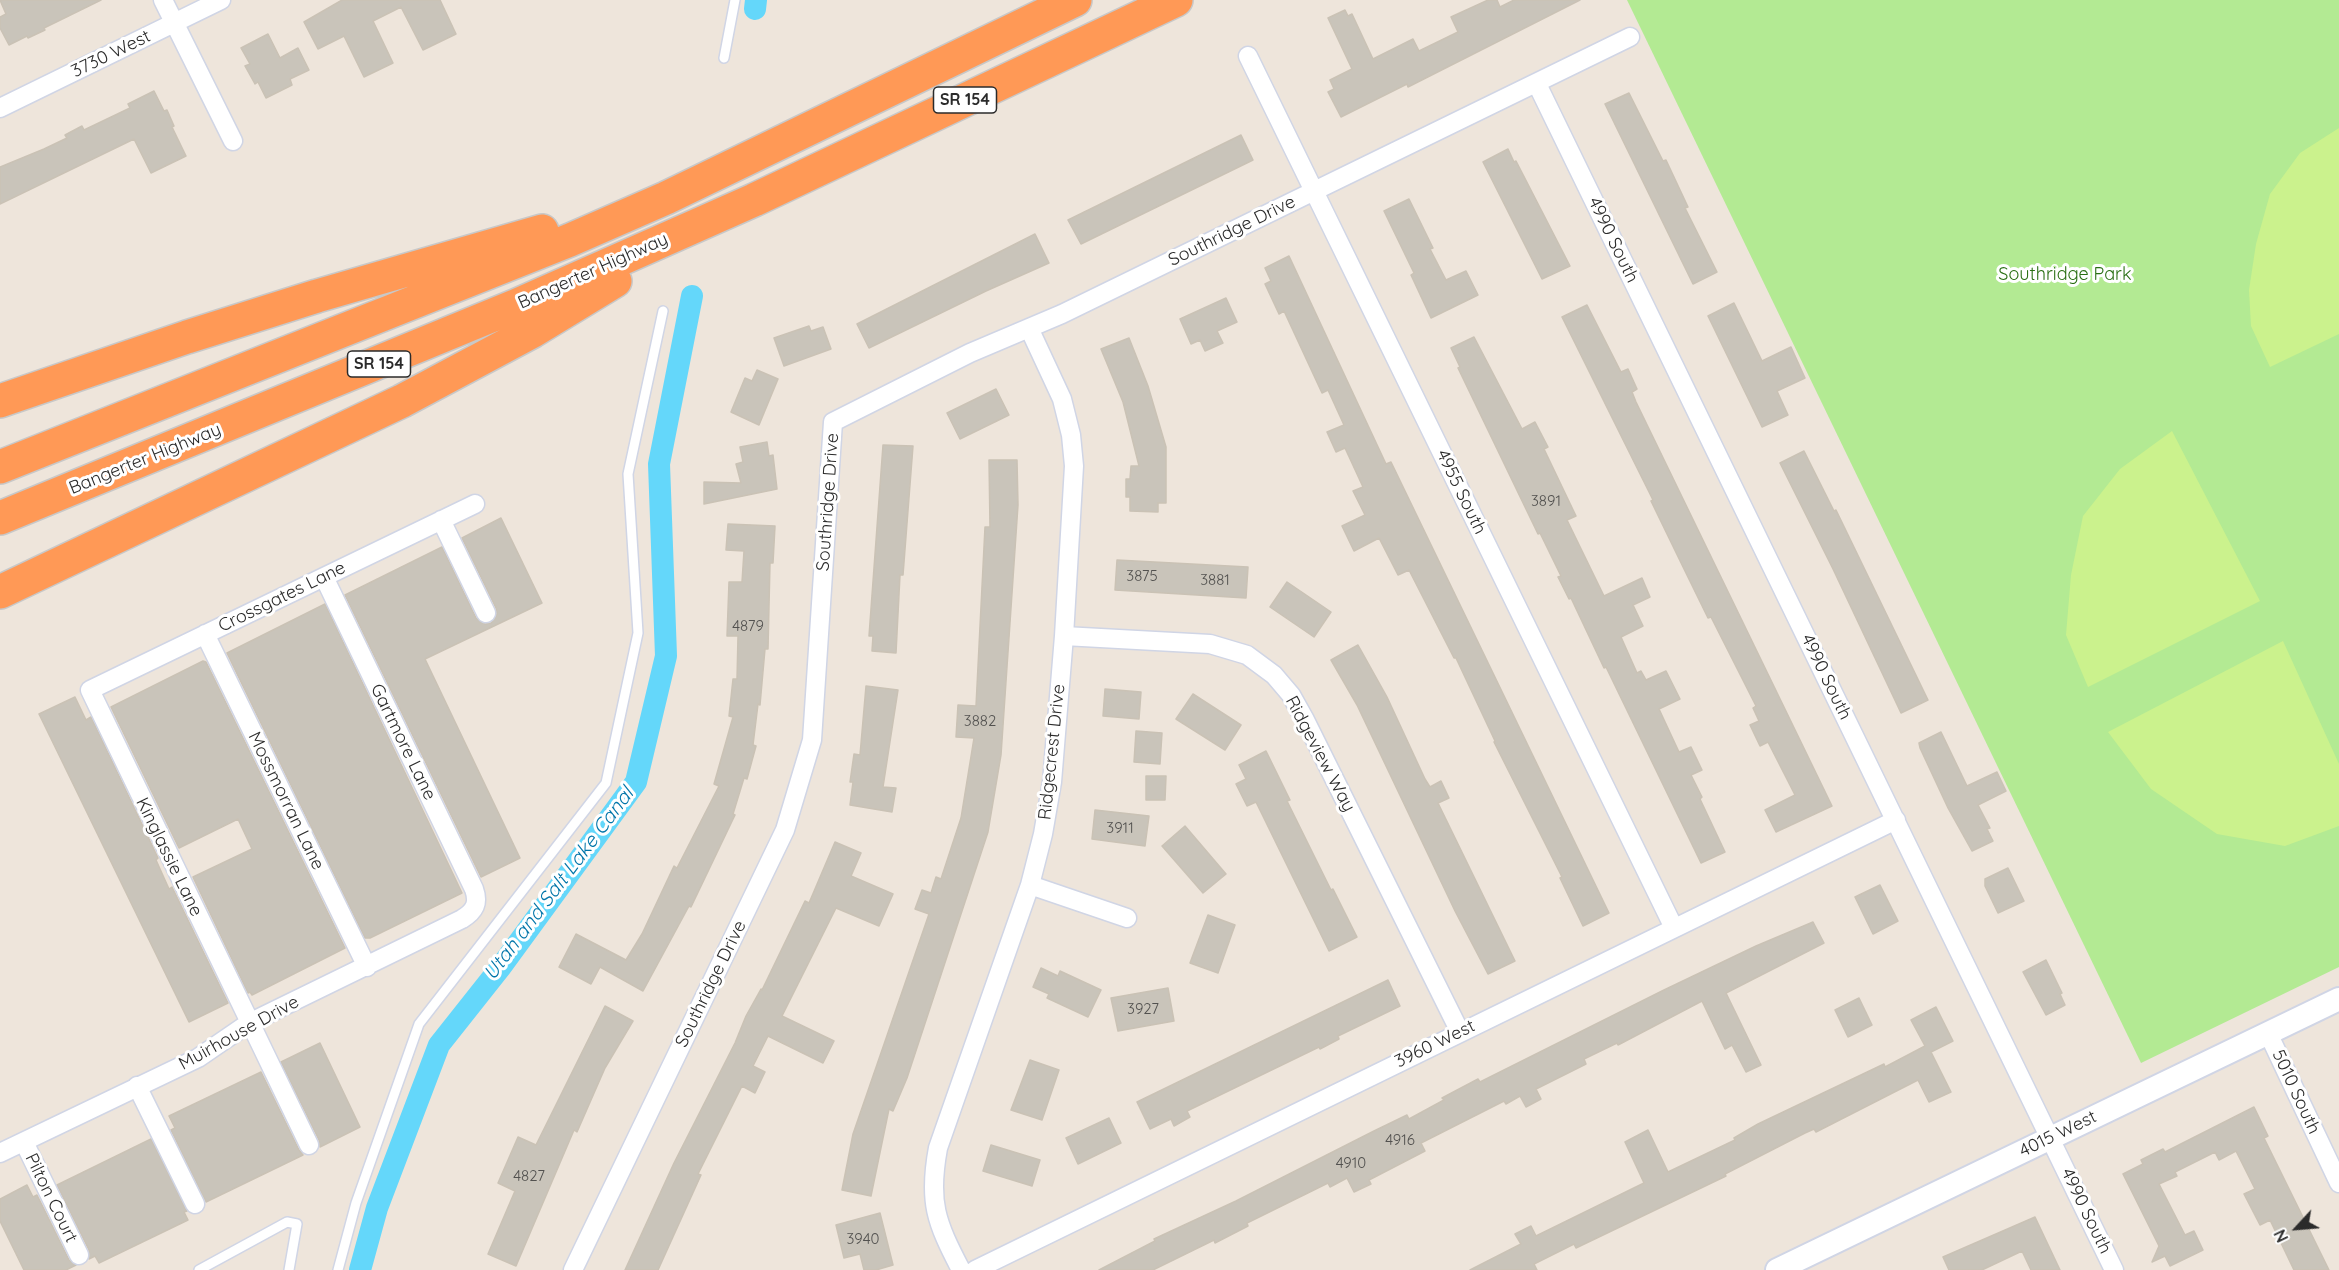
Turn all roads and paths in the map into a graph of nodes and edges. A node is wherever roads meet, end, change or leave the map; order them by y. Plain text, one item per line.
1 (164, 0) edge
2 (222, 0) edge
3 (735, 0) edge
4 (1075, 0) edge
5 (1176, 0) edge
6 (175, 23) junction
7 (1630, 37) dead end
8 (1248, 56) dead end
9 (724, 58) dead end
10 (1537, 84) junction
11 (0, 108) edge
12 (233, 141) dead end
13 (1314, 191) junction
14 (666, 198) junction
15 (754, 200) junction
16 (663, 311) dead end
17 (1029, 328) junction
18 (0, 402) edge
19 (0, 467) edge
20 (475, 504) dead end
21 (0, 518) edge
22 (441, 520) junction
23 (324, 577) junction
24 (0, 592) edge
25 (486, 613) dead end
26 (205, 634) junction
27 (1064, 636) junction
28 (90, 690) joint
29 (1896, 820) junction
30 (1030, 885) junction
31 (475, 908) joint
32 (1127, 918) dead end
33 (1674, 928) junction
34 (367, 967) junction
35 (2339, 999) edge
36 (249, 1023) junction
37 (1460, 1032) junction
38 (2268, 1033) junction
39 (137, 1086) junction
40 (2050, 1137) junction
41 (24, 1142) junction
42 (309, 1145) dead end
43 (0, 1153) edge
44 (2339, 1183) edge
45 (195, 1204) dead end
46 (79, 1255) dead end
47 (199, 1270) edge
48 (289, 1270) edge
49 (338, 1270) edge
50 (573, 1270) edge
51 (961, 1270) edge
52 (975, 1270) edge
53 (1777, 1270) edge
54 (2114, 1270) edge

1 - 6 street
2 - 6 street, 3730 West
3 - 9 lane
4 - 14 highway, Bangerter Highway / SR 154
5 - 15 highway, Bangerter Highway / SR 154
6 - 11 street, 3730 West
6 - 12 street
7 - 10 street, Southridge Drive
8 - 13 street, 4955 South
10 - 13 street, Southridge Drive
10 - 29 street, 4990 South
13 - 17 street, Southridge Drive
13 - 33 street, 4955 South
14 - 18 highway
14 - 19 highway, Bangerter Highway / SR 154
15 - 21 highway, Bangerter Highway / SR 154
15 - 24 highway
16 - 49 lane
17 - 27 street, Ridgecrest Drive
17 - 50 street, Southridge Drive
20 - 22 street, Crossgates Lane
22 - 23 street, Crossgates Lane
22 - 25 street
23 - 26 street, Crossgates Lane
23 - 31 street, Gartmore Lane
26 - 28 street, Crossgates Lane
26 - 34 street, Mossmorran Lane
27 - 30 street, Ridgecrest Drive
27 - 37 street, Ridgeview Way
28 - 36 street, Kinglassie Lane
29 - 33 street, 3960 West
29 - 40 street, 4990 South
30 - 32 street
30 - 51 street, Ridgecrest Drive
31 - 34 street, Muirhouse Drive
33 - 37 street, 3960 West
34 - 36 street, Muirhouse Drive
35 - 38 street, 4015 West
36 - 39 street, Muirhouse Drive
36 - 42 street, Kinglassie Lane
37 - 52 street, 3960 West
38 - 40 street, 4015 West
38 - 44 street, 5010 South
39 - 41 street, Muirhouse Drive
39 - 45 street
40 - 53 street, 4015 West
40 - 54 street, 4990 South
41 - 43 street, Muirhouse Drive
41 - 46 street, Pilton Court
47 - 48 lane

